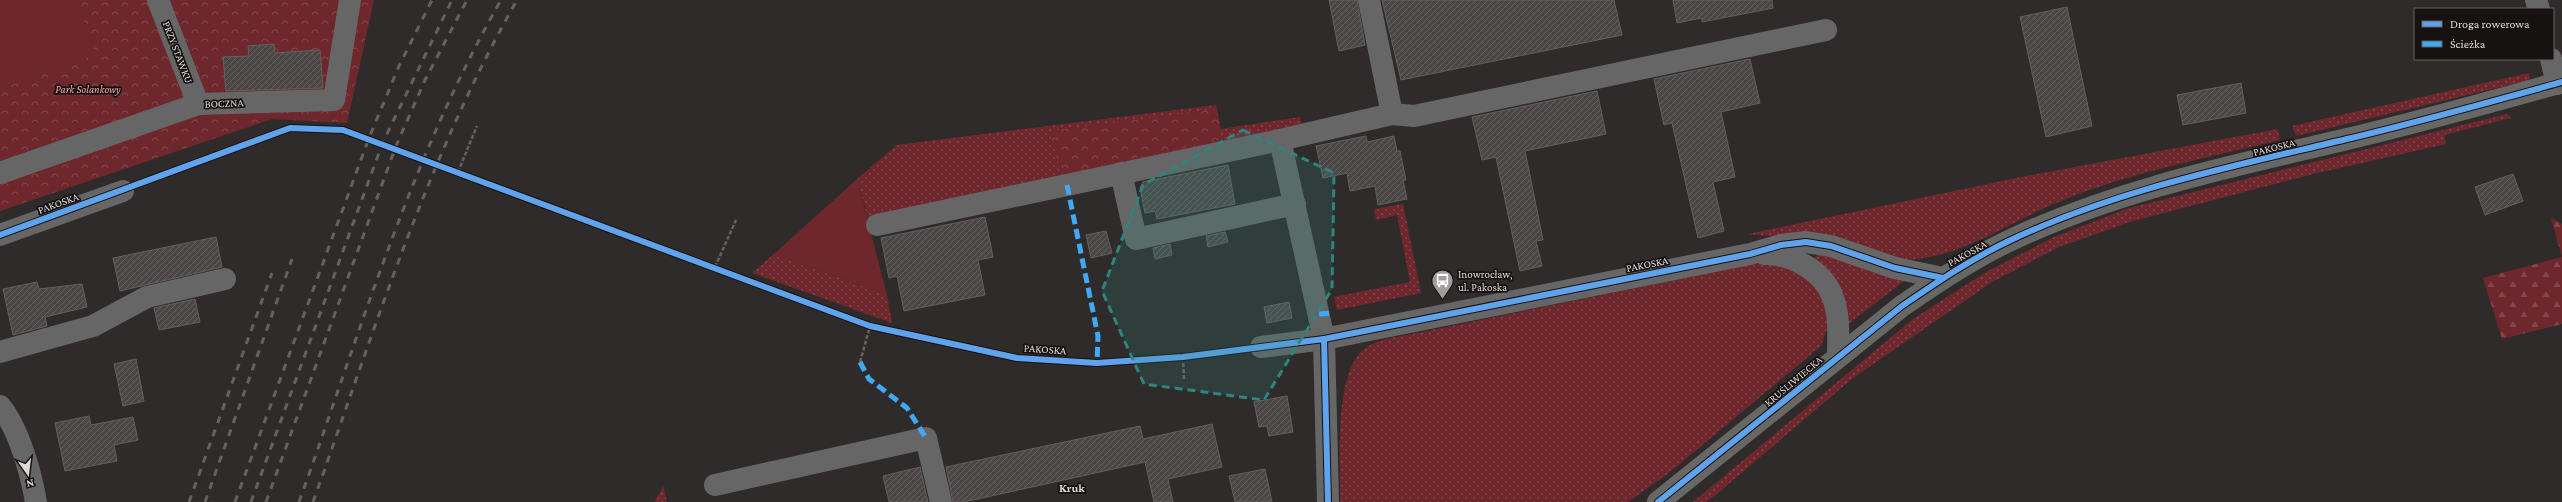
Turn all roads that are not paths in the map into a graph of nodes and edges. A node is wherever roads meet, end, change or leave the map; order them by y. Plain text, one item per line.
1 (158, 0) edge
2 (350, 0) edge
3 (1369, 0) edge
4 (1826, 30) dead end
5 (2551, 60) edge
6 (2559, 83) edge
7 (198, 104) junction
8 (1392, 114) junction
9 (1280, 140) junction
10 (0, 173) edge
11 (1121, 173) junction
12 (124, 191) dead end
13 (1295, 204) junction
14 (877, 225) dead end
15 (0, 235) edge
16 (1750, 254) junction
17 (1942, 278) junction
18 (225, 280) dead end
19 (1324, 339) junction
20 (1261, 347) dead end
21 (0, 352) edge
22 (1838, 357) junction
23 (0, 406) edge
24 (715, 485) dead end
25 (36, 502) edge
26 (941, 502) edge
27 (1328, 502) edge
28 (1658, 502) edge

1 - 7 street, PRZY STAWKU
2 - 7 street, BOCZNA
3 - 8 street
4 - 8 street
5 - 6 street
6 - 17 main road, PAKOSKA
7 - 10 street, BOCZNA
8 - 9 street
9 - 11 street
9 - 13 street
11 - 13 street
11 - 14 street
12 - 15 street, PAKOSKA
13 - 19 street
16 - 17 street, PAKOSKA
16 - 19 street, PAKOSKA
16 - 22 street, PAKOSKA
17 - 22 main road, KRUŚLIWIECKA
18 - 21 street
19 - 20 street, PAKOSKA
19 - 27 street
22 - 28 main road, KRUŚLIWIECKA
23 - 25 street
24 - 26 street

